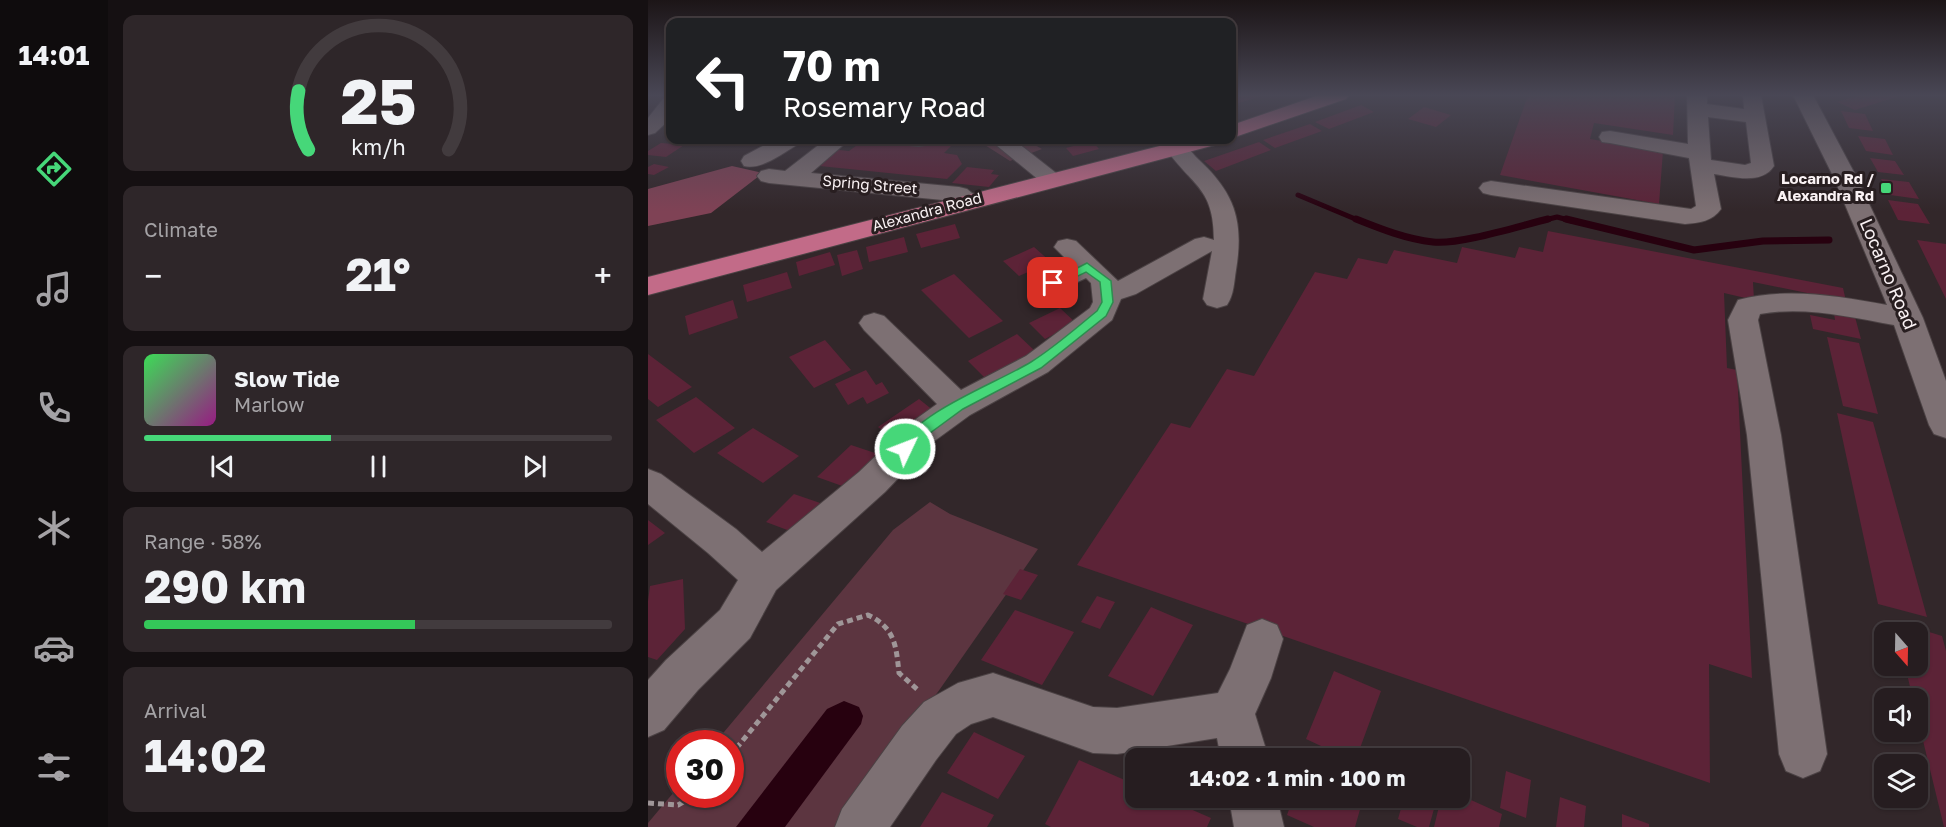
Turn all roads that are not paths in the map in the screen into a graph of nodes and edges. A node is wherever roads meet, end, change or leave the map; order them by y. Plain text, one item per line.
1 (1699, 134) edge
2 (1758, 134) edge
3 (1825, 134) edge
4 (1610, 137) dead end
5 (787, 144) edge
6 (830, 144) edge
7 (1007, 144) edge
8 (1194, 144) edge
9 (1177, 149) junction
10 (1700, 159) junction
11 (770, 172) junction
12 (1053, 180) junction
13 (1491, 188) dead end
14 (970, 201) junction
15 (1204, 245) dead end
16 (1053, 283) dead end
17 (648, 286) edge
18 (1107, 294) junction
19 (1217, 299) dead end
20 (1908, 318) junction
21 (873, 323) dead end
22 (958, 406) junction
23 (1946, 425) edge
24 (648, 484) edge
25 (762, 577) junction
26 (1262, 639) dead end
27 (648, 714) edge
28 (1230, 717) junction
29 (1243, 748) edge
30 (1803, 754) dead end
31 (1255, 808) edge
32 (860, 827) edge
33 (1259, 827) edge

1 - 10 street
2 - 10 street
3 - 20 street, Locarno Road
4 - 10 street
5 - 11 street
6 - 11 street
7 - 12 street
8 - 9 main road, Alexandra Road
9 - 12 main road, Alexandra Road
9 - 19 street
10 - 13 street
11 - 14 street, Spring Street
12 - 14 main road, Alexandra Road
14 - 17 main road, Alexandra Road
15 - 18 street
16 - 18 street
18 - 22 street
20 - 23 street, Locarno Road
20 - 30 street
21 - 22 street
22 - 25 street
24 - 25 street
25 - 27 street
26 - 28 street
28 - 29 street
28 - 32 street
31 - 33 street

